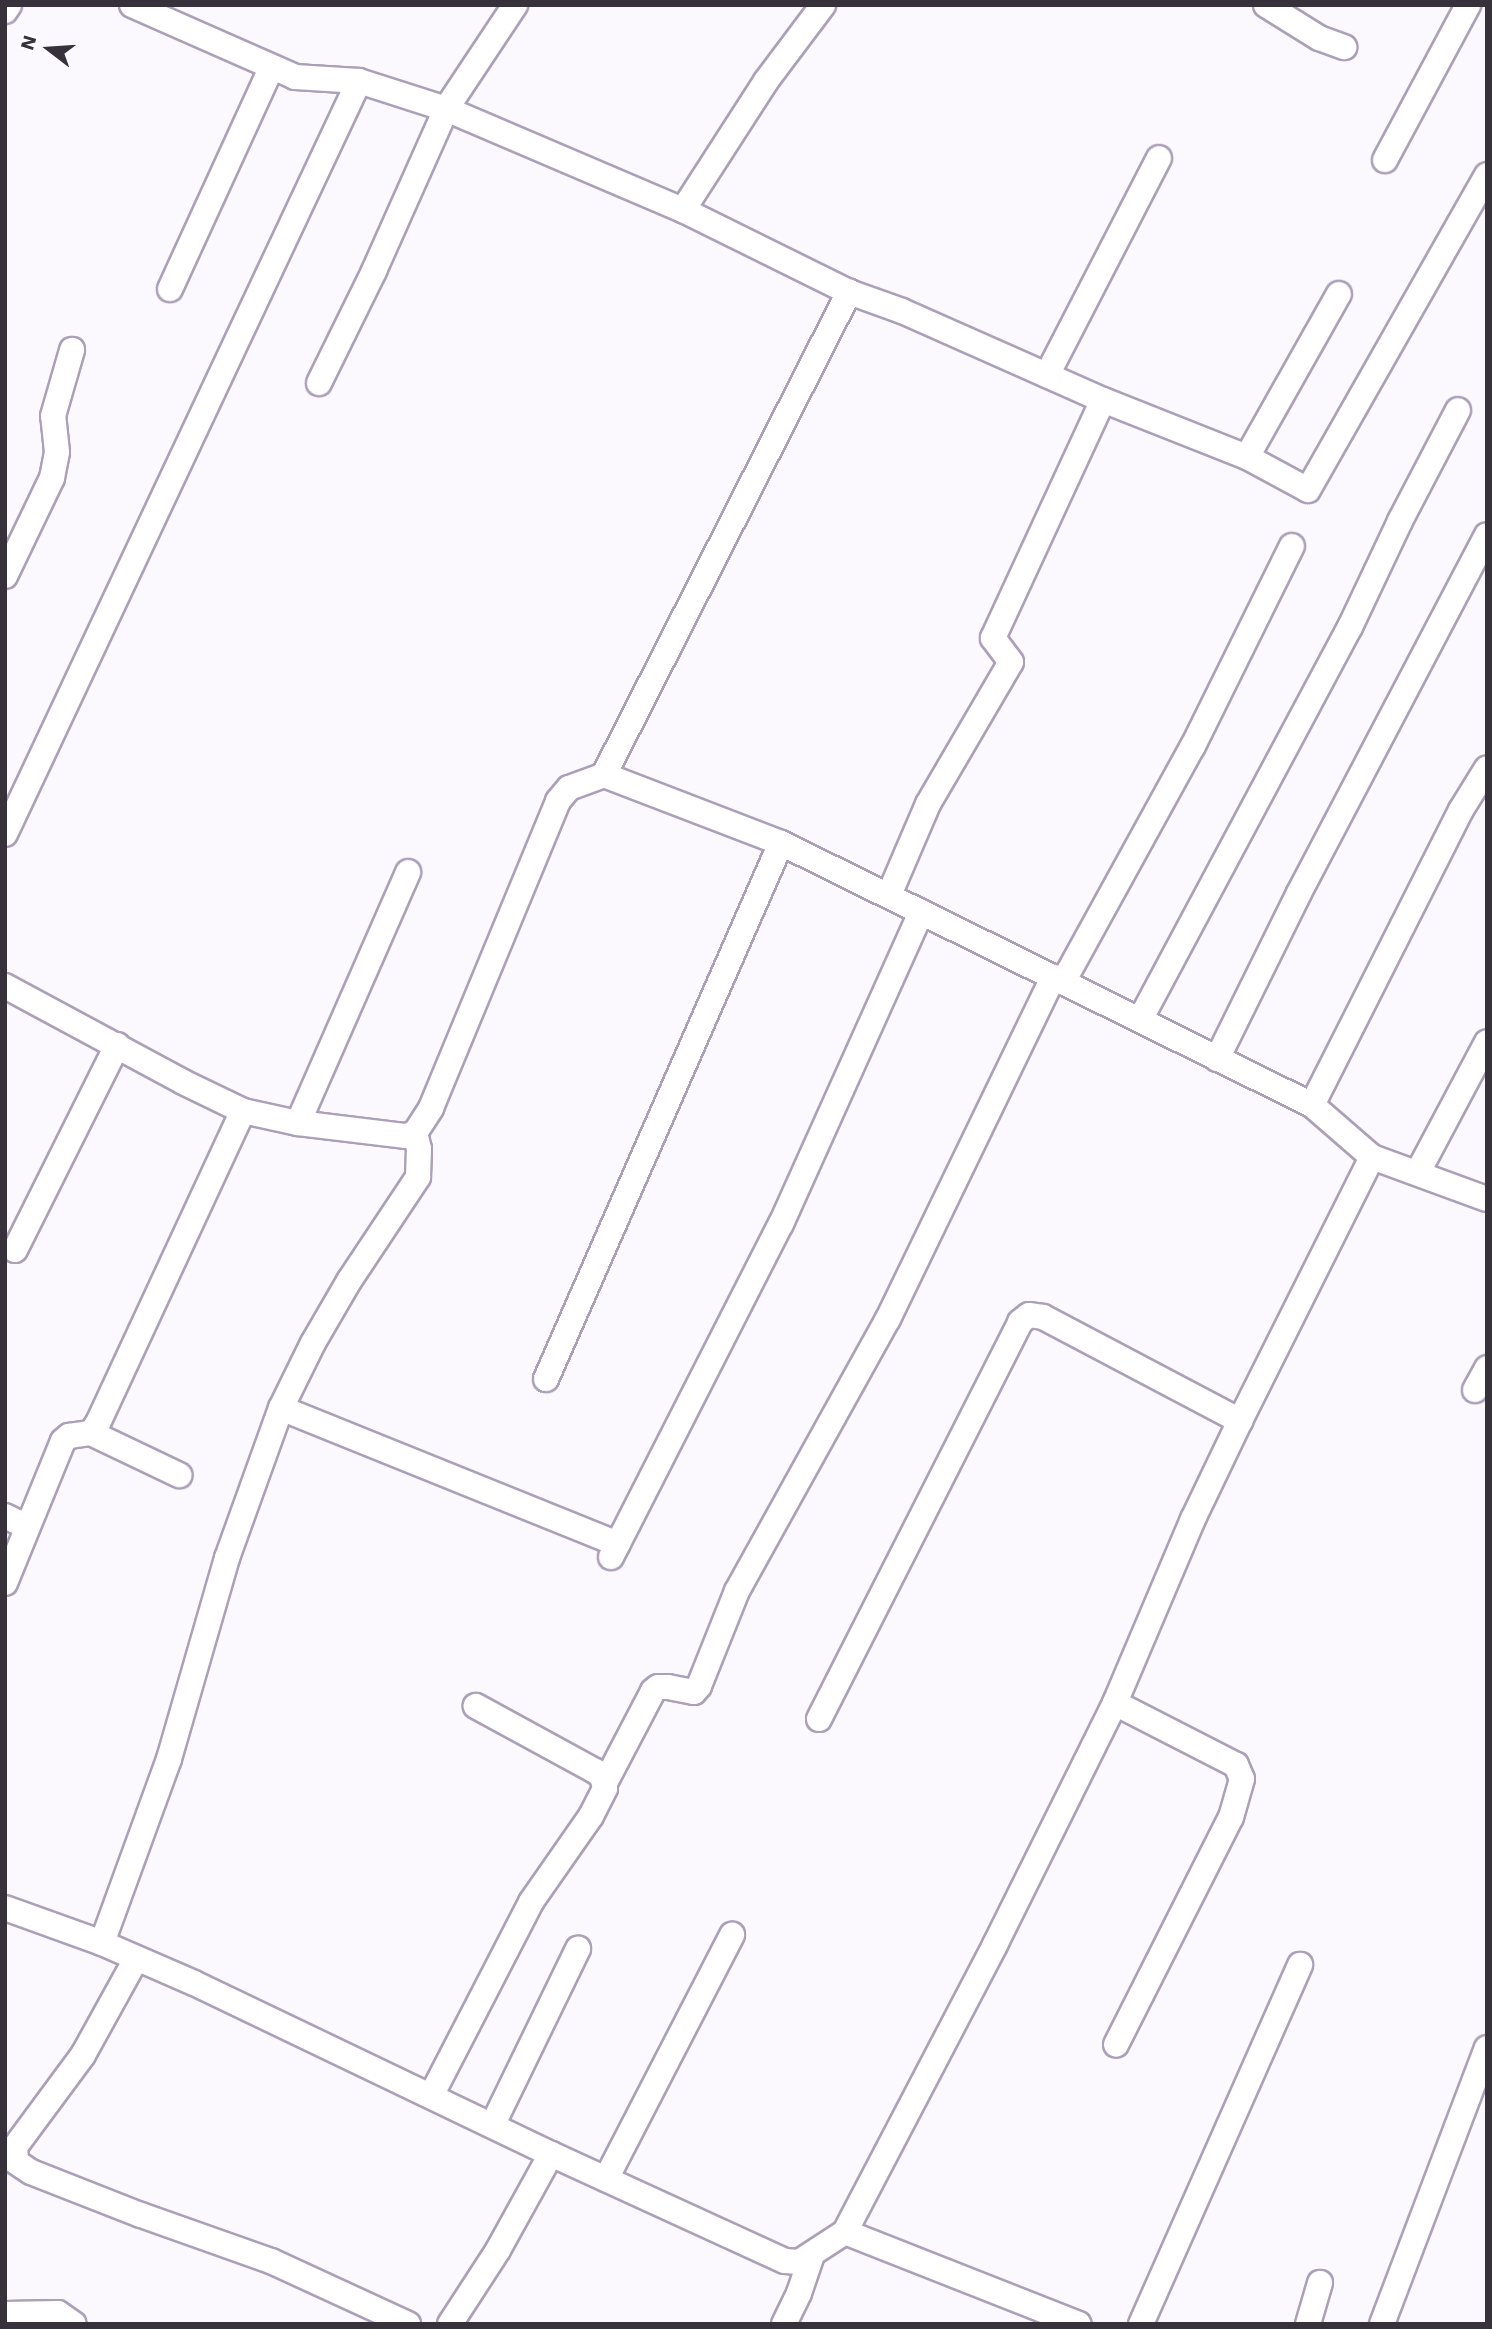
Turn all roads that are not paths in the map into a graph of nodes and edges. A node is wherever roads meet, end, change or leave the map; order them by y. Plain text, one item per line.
1 (9, 5) edge
2 (132, 5) edge
3 (515, 5) edge
4 (823, 5) edge
5 (1266, 5) edge
6 (1468, 5) edge
7 (5, 11) edge
8 (1344, 47) dead end
9 (271, 68) junction
10 (359, 81) junction
11 (446, 109) junction
12 (1159, 158) dead end
13 (1385, 160) dead end
14 (1487, 175) edge
15 (683, 210) junction
16 (170, 289) dead end
17 (849, 292) junction
18 (1339, 294) dead end
19 (72, 350) dead end
20 (1047, 375) junction
21 (319, 383) dead end
22 (1103, 400) junction
23 (1458, 410) dead end
24 (1247, 457) junction
25 (1487, 535) edge
26 (1292, 546) dead end
27 (5, 576) edge
28 (1487, 768) edge
29 (604, 775) junction
30 (5, 834) edge
31 (780, 843) junction
32 (408, 873) dead end
33 (888, 895) junction
34 (921, 912) junction
35 (1058, 979) junction
36 (5, 986) edge
37 (1140, 1020) junction
38 (1487, 1042) edge
39 (117, 1045) junction
40 (1217, 1059) junction
41 (1312, 1105) junction
42 (243, 1111) junction
43 (298, 1123) junction
44 (415, 1133) junction
45 (1372, 1157) junction
46 (1418, 1172) junction
47 (1487, 1199) edge
48 (15, 1250) dead end
49 (546, 1379) dead end
50 (281, 1408) junction
51 (1240, 1421) junction
52 (91, 1433) junction
53 (179, 1475) dead end
54 (5, 1516) edge
55 (28, 1527) junction
56 (5, 1583) edge
57 (1115, 1703) junction
58 (476, 1706) dead end
59 (819, 1720) dead end
60 (605, 1783) junction
61 (5, 1908) edge
62 (732, 1935) dead end
63 (102, 1943) junction
64 (578, 1949) dead end
65 (136, 1959) junction
66 (1300, 1965) dead end
67 (1116, 2045) dead end
68 (1487, 2048) edge
69 (431, 2096) junction
70 (493, 2124) junction
71 (551, 2154) junction
72 (10, 2164) edge
73 (606, 2179) junction
74 (845, 2232) junction
75 (811, 2255) junction
76 (1320, 2283) dead end
77 (5, 2314) edge
78 (1028, 2314) edge
79 (74, 2324) edge
80 (408, 2324) edge
81 (450, 2324) edge
82 (784, 2324) edge
83 (1078, 2324) edge
84 (1141, 2324) edge
85 (1308, 2324) edge
86 (1382, 2324) edge

1 - 7 street
2 - 9 street
3 - 11 street
4 - 15 street
5 - 8 street
6 - 13 street
9 - 10 street
9 - 16 street
10 - 11 street
10 - 30 street
11 - 15 street
11 - 21 street
12 - 20 street
14 - 24 street
15 - 17 street
17 - 20 street
17 - 29 street
18 - 24 street
19 - 27 street
20 - 22 street
22 - 24 street
22 - 33 street
23 - 37 street
25 - 40 street
26 - 35 street
28 - 41 street
29 - 31 street
29 - 44 street
31 - 33 street
31 - 49 street
32 - 43 street
33 - 34 street
34 - 35 street
34 - 50 street
35 - 37 street
35 - 60 street
36 - 39 street
37 - 40 street
38 - 46 street
39 - 42 street
39 - 48 street
40 - 41 street
41 - 45 street
42 - 43 street
42 - 52 street
43 - 44 street
44 - 50 street
45 - 46 street
45 - 51 street
46 - 47 street
50 - 63 street
51 - 57 street
51 - 59 street
52 - 53 street
52 - 55 street
54 - 55 street
55 - 56 street
57 - 67 street
57 - 74 street
58 - 60 street
60 - 69 street
61 - 63 street
62 - 73 street
63 - 65 street
64 - 70 street
65 - 69 street
65 - 72 street
66 - 84 street
68 - 86 street
69 - 70 street
70 - 71 street
71 - 73 street
71 - 81 street
72 - 80 street
73 - 75 street
74 - 75 street
74 - 78 street
75 - 82 street
76 - 85 street
77 - 79 street
78 - 83 street

